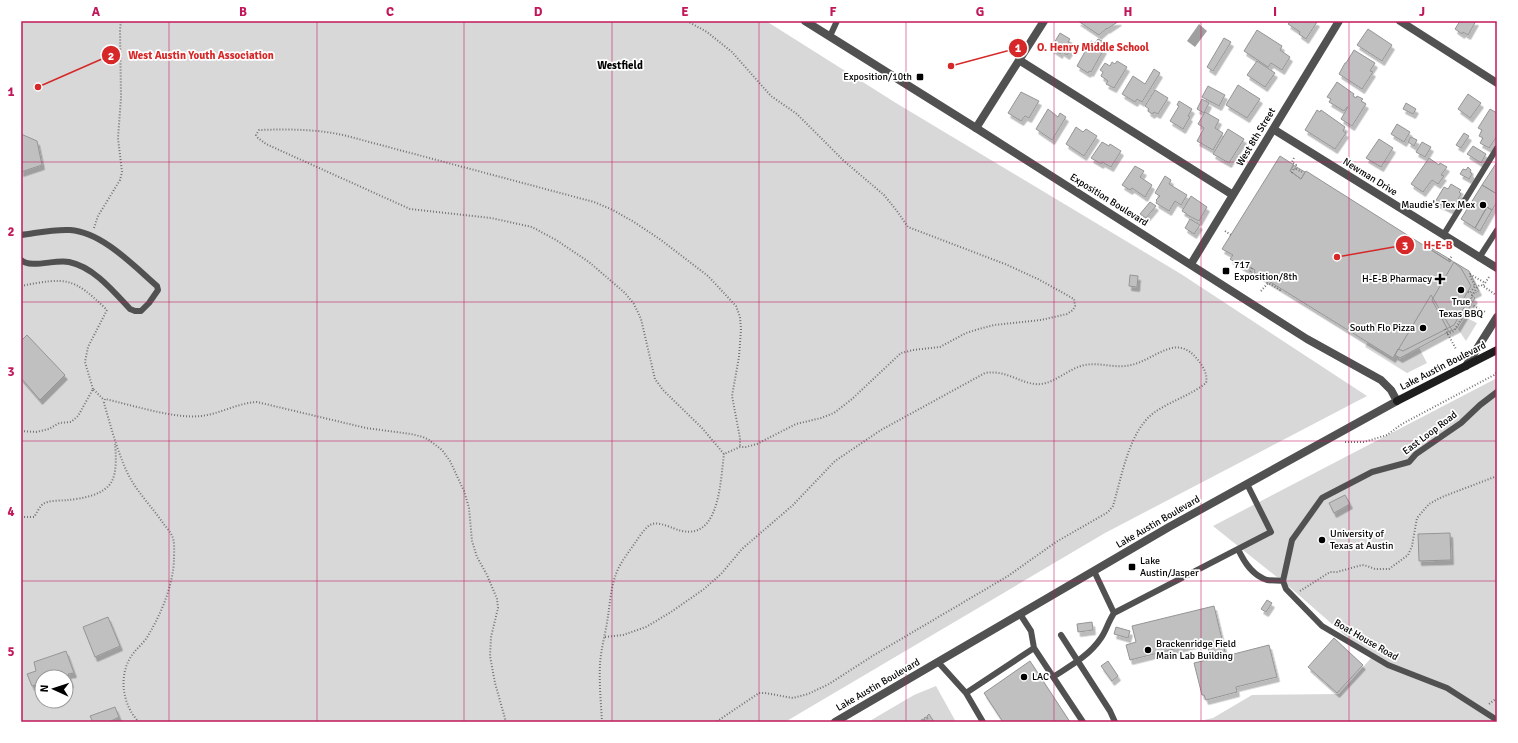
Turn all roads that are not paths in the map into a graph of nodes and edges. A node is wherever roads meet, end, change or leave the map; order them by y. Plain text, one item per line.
1 (805, 21) edge
2 (837, 21) edge
3 (1044, 21) edge
4 (1339, 21) edge
5 (1400, 21) edge
6 (830, 36) junction
7 (1020, 60) junction
8 (1497, 83) edge
9 (976, 128) junction
10 (1273, 129) junction
11 (1497, 148) edge
12 (1233, 195) junction
13 (1497, 230) edge
14 (1444, 234) junction
15 (21, 235) edge
16 (1480, 258) junction
17 (21, 260) edge
18 (1191, 264) junction
19 (1497, 268) edge
20 (1497, 317) edge
21 (1497, 350) edge
22 (1466, 366) junction
23 (1497, 392) edge
24 (1397, 401) junction
25 (1246, 484) junction
26 (1238, 549) junction
27 (1094, 571) junction
28 (1283, 580) junction
29 (1114, 613) junction
30 (1020, 614) junction
31 (1061, 635) dead end
32 (1034, 648) junction
33 (1078, 661) junction
34 (938, 662) junction
35 (1053, 677) junction
36 (966, 693) junction
37 (1497, 720) edge
38 (835, 722) edge
39 (983, 722) edge
40 (1083, 722) edge
41 (1115, 722) edge

1 - 6 street, Exposition Boulevard
2 - 6 lane
3 - 7 street
4 - 10 street, West 8th Street
5 - 8 street
6 - 9 street, Exposition Boulevard
7 - 9 street
7 - 12 street
9 - 18 street, Exposition Boulevard
10 - 12 street, West 8th Street
10 - 14 street, Newman Drive
11 - 14 lane
12 - 18 street, West 8th Street
13 - 16 lane
14 - 16 street, Newman Drive
15 - 17 lane
16 - 19 street, Newman Drive
18 - 24 street, Exposition Boulevard
20 - 22 street
21 - 22 main road, Lake Austin Boulevard
22 - 24 main road, Lake Austin Boulevard
23 - 28 lane, East Loop Road
24 - 25 street, Lake Austin Boulevard
25 - 26 lane
25 - 27 street, Lake Austin Boulevard
26 - 28 lane
26 - 29 lane
27 - 29 lane
27 - 30 street, Lake Austin Boulevard
28 - 37 lane, Boat House Road
29 - 33 lane
30 - 32 lane
30 - 34 street, Lake Austin Boulevard
31 - 33 lane
32 - 35 lane
32 - 36 lane
33 - 35 lane
33 - 41 lane
34 - 36 lane
34 - 38 street, Lake Austin Boulevard
35 - 40 lane
36 - 39 lane

